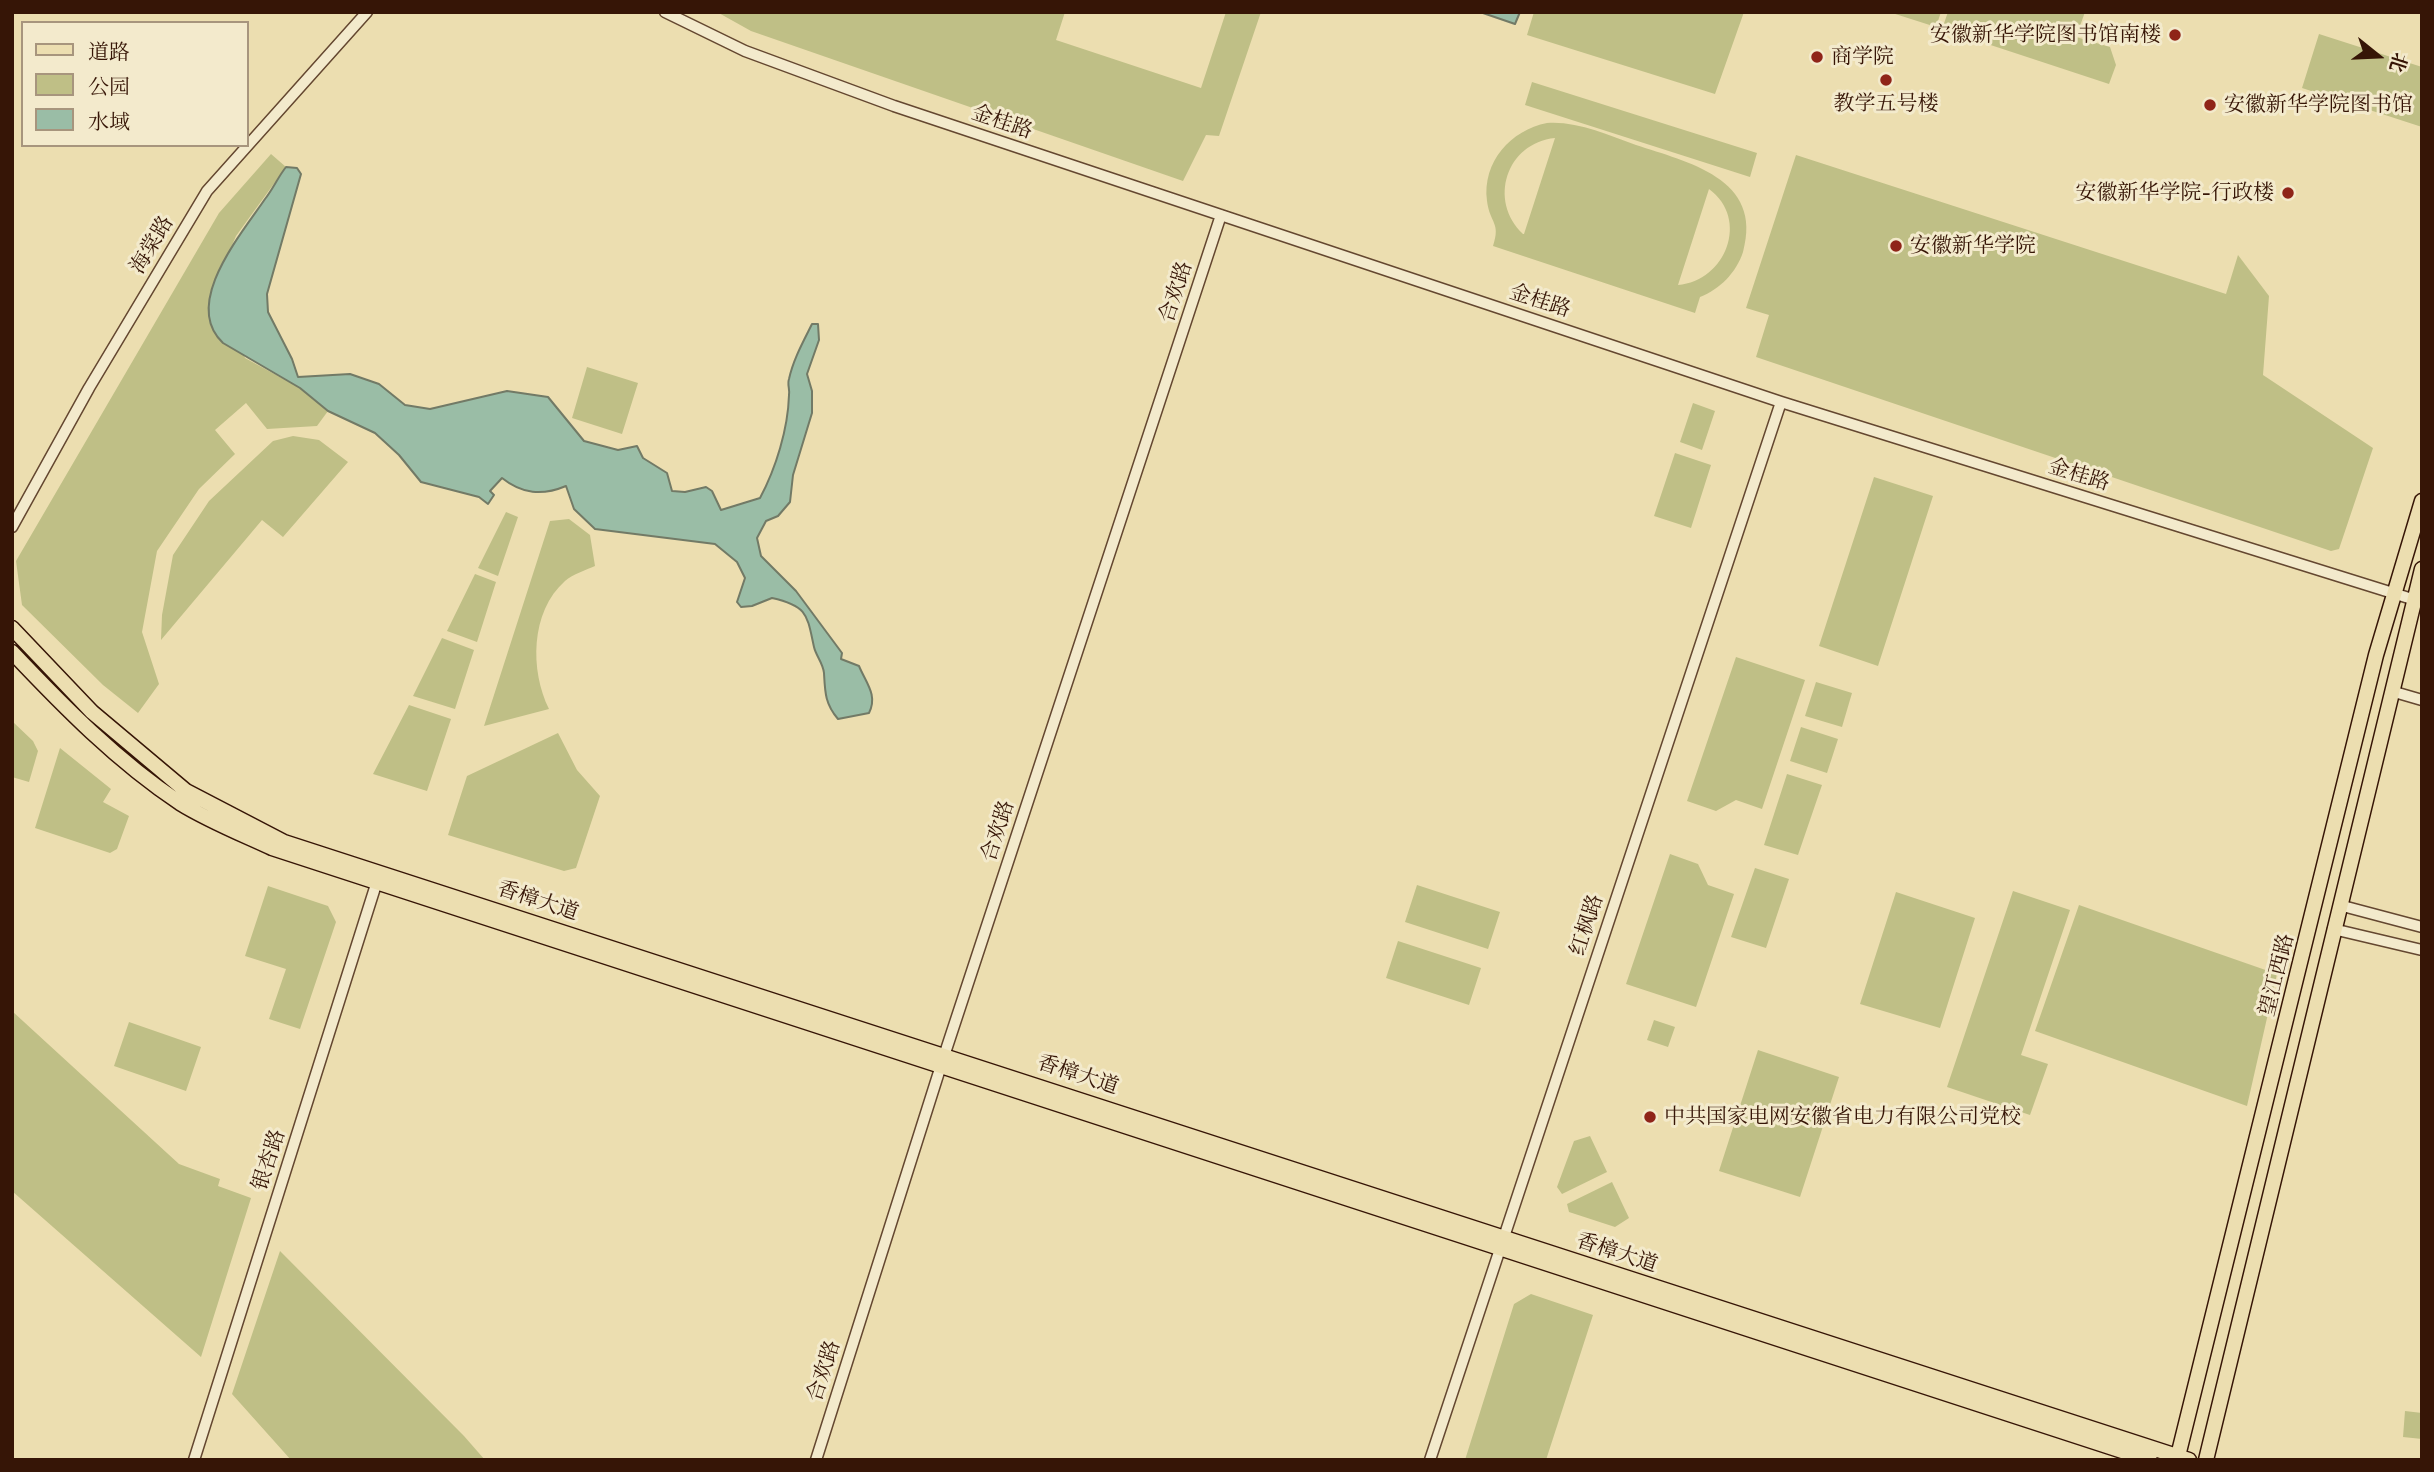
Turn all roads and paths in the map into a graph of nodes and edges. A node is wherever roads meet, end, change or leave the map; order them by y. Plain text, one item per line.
1 (367, 12) edge
2 (665, 12) edge
3 (248, 145) edge
4 (246, 147) edge
5 (1221, 215) junction
6 (1781, 402) junction
7 (2422, 500) edge
8 (12, 527) edge
9 (2422, 569) edge
10 (2395, 594) junction
11 (2412, 599) junction
12 (12, 628) edge
13 (12, 652) edge
14 (2390, 691) junction
15 (2422, 700) edge
16 (378, 878) junction
17 (2339, 905) junction
18 (2422, 927) edge
19 (2333, 929) junction
20 (2422, 950) edge
21 (942, 1060) junction
22 (1501, 1243) junction
23 (2181, 1458) edge
24 (194, 1460) edge
25 (816, 1460) edge
26 (1430, 1460) edge
27 (2150, 1460) edge
28 (2206, 1460) edge

1 - 3 street, 海棠路
2 - 5 street, 金桂路
4 - 8 street, 海棠路
5 - 6 street, 金桂路
5 - 21 street, 合欢路
6 - 10 street, 金桂路
6 - 22 street, 红枫路
7 - 10 main road, 望江西路
9 - 11 main road, 望江西路
10 - 11 street, 金桂路
10 - 23 main road, 望江西路
11 - 14 main road, 望江西路
12 - 16 main road, 香樟大道
13 - 16 main road, 香樟大道
14 - 15 street
14 - 17 main road, 望江西路
16 - 21 main road, 香樟大道
16 - 24 street, 银杏路
17 - 18 street
17 - 19 main road, 望江西路
19 - 20 street
19 - 28 main road, 望江西路
21 - 22 main road, 香樟大道
21 - 25 street, 合欢路
22 - 23 main road, 香樟大道
22 - 26 street, 红枫路
22 - 27 main road, 香樟大道

